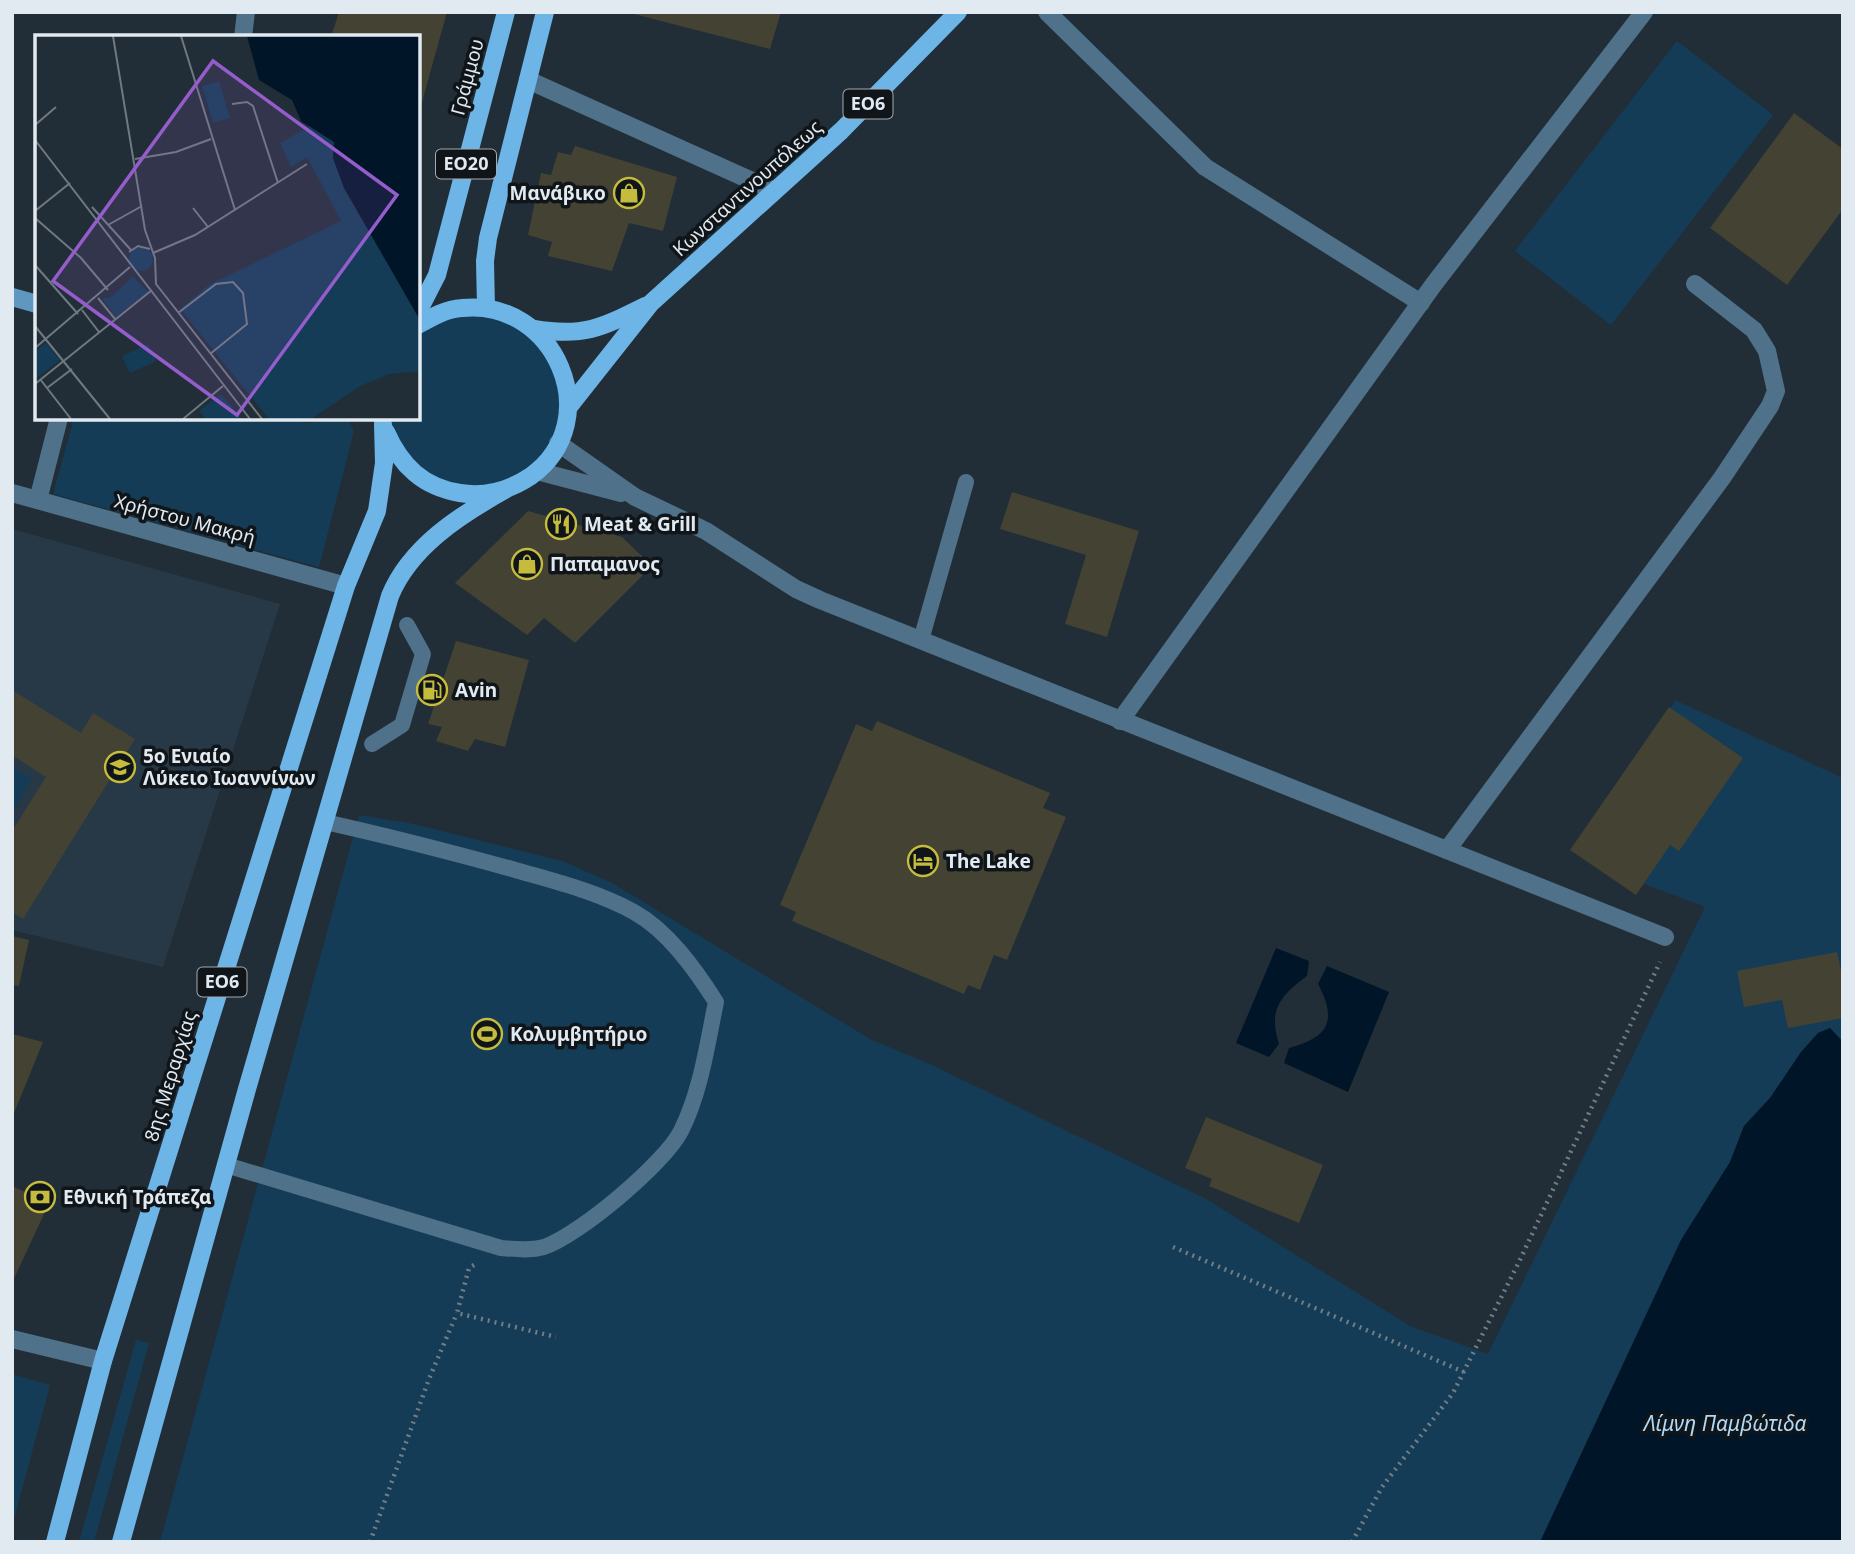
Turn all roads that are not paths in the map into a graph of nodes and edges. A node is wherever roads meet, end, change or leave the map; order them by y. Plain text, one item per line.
1 (246, 12) edge
2 (506, 12) edge
3 (545, 12) edge
4 (957, 12) edge
5 (1047, 12) edge
6 (1644, 12) edge
7 (243, 35) edge
8 (528, 80) junction
9 (774, 191) junction
10 (1695, 284) dead end
11 (12, 297) edge
12 (35, 303) edge
13 (651, 303) junction
14 (1421, 303) junction
15 (420, 308) edge
16 (486, 308) junction
17 (420, 324) edge
18 (534, 329) junction
19 (568, 408) junction
20 (58, 420) edge
21 (383, 421) edge
22 (558, 443) junction
23 (537, 471) junction
24 (966, 482) dead end
25 (505, 490) junction
26 (12, 493) edge
27 (635, 497) junction
28 (38, 500) junction
29 (346, 586) junction
30 (407, 625) dead end
31 (921, 640) junction
32 (1119, 721) junction
33 (372, 744) dead end
34 (325, 822) junction
35 (1447, 850) junction
36 (1665, 937) road end
37 (226, 1165) junction
38 (12, 1339) edge
39 (103, 1361) junction
40 (55, 1542) edge
41 (121, 1542) edge

1 - 7 street
2 - 15 main road, Γράμμου / ΕΟ20
3 - 8 main road, ΕΟ20
4 - 9 main road, Κωνσταντινουπόλεως / ΕΟ6
5 - 14 street
6 - 14 street
8 - 9 street
8 - 16 main road, ΕΟ20
9 - 13 main road, Κωνσταντινουπόλεως / ΕΟ6
10 - 35 street
11 - 12 main road
13 - 18 main road, Κωνσταντινουπόλεως / ΕΟ6
13 - 19 main road, Κωνσταντινουπόλεως / ΕΟ6
14 - 32 street
16 - 17 main road, ΕΟ6
16 - 18 main road, ΕΟ6
18 - 19 main road, ΕΟ6
19 - 22 main road, ΕΟ6
20 - 28 street
21 - 25 main road, ΕΟ6
21 - 29 main road, 8ης Μεραρχίας / ΕΟ6
22 - 23 main road, ΕΟ6
22 - 27 street
23 - 25 main road, ΕΟ6
23 - 27 street
24 - 31 lane
25 - 34 main road, ΕΟ6
26 - 28 street, Χρήστου Μακρή
27 - 31 street
28 - 29 street, Χρήστου Μακρή
29 - 39 main road, 8ης Μεραρχίας / ΕΟ6
30 - 33 lane
31 - 32 street
32 - 35 street
34 - 37 main road, ΕΟ6
34 - 37 lane
35 - 36 street
37 - 41 main road, ΕΟ6
38 - 39 street
39 - 40 main road, 8ης Μεραρχίας / ΕΟ6

